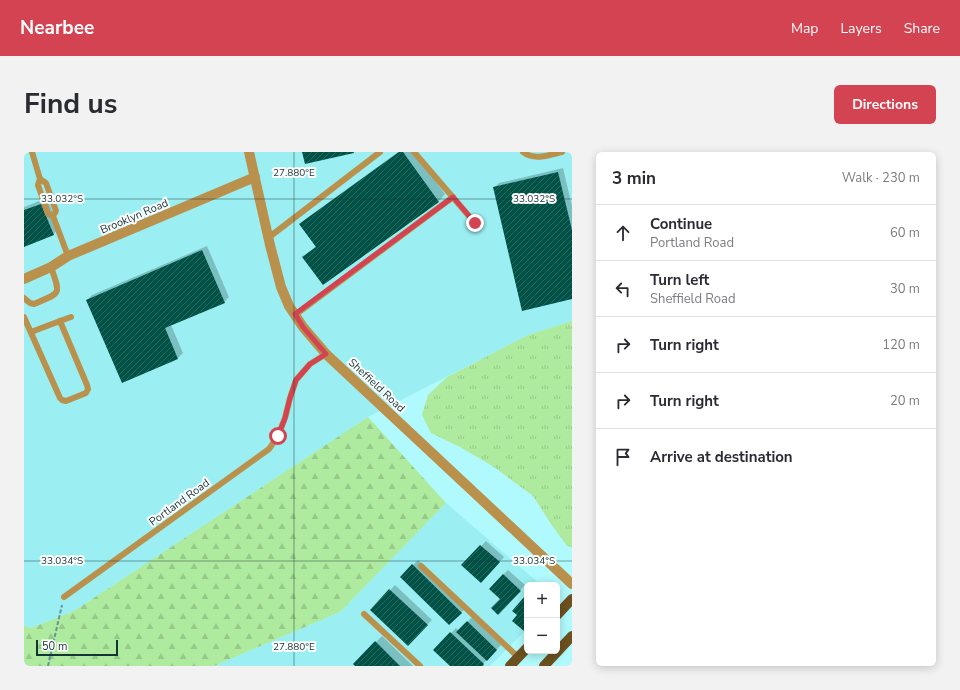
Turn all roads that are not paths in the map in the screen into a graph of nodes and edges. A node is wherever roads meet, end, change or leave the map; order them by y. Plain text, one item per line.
1 (32, 152) edge
2 (249, 152) edge
3 (414, 152) edge
4 (522, 152) edge
5 (562, 152) edge
6 (378, 153) edge
7 (255, 177) junction
8 (40, 179) junction
9 (453, 197) junction
10 (53, 216) junction
11 (475, 223) dead end
12 (268, 238) junction
13 (68, 256) junction
14 (51, 267) junction
15 (24, 279) edge
16 (24, 298) edge
17 (295, 314) junction
18 (24, 317) edge
19 (71, 317) dead end
20 (60, 321) junction
21 (31, 332) junction
22 (326, 354) junction
23 (421, 566) dead end
24 (572, 584) edge
25 (64, 597) road end
26 (572, 599) edge
27 (560, 612) edge
28 (364, 614) dead end
29 (572, 636) edge
30 (568, 645) edge
31 (524, 651) edge
32 (518, 657) junction
33 (420, 666) edge
34 (510, 666) edge
35 (544, 666) edge

1 - 8 lane
2 - 7 street, Sheffield Road
3 - 9 lane
4 - 5 lane
6 - 12 lane
7 - 12 street, Sheffield Road
7 - 13 street, Brooklyn Road
8 - 10 lane
8 - 10 lane
9 - 11 lane
9 - 17 lane
10 - 13 lane
12 - 17 street, Sheffield Road
13 - 14 street, Brooklyn Road
14 - 15 street, Brooklyn Road
14 - 16 lane
17 - 22 street, Sheffield Road
18 - 21 lane
19 - 20 lane
20 - 21 lane
20 - 21 lane
22 - 24 street, Sheffield Road
22 - 25 lane, Portland Road
23 - 32 lane
26 - 27 main road
28 - 33 lane
29 - 30 main road
30 - 35 main road
31 - 32 main road
32 - 34 main road

